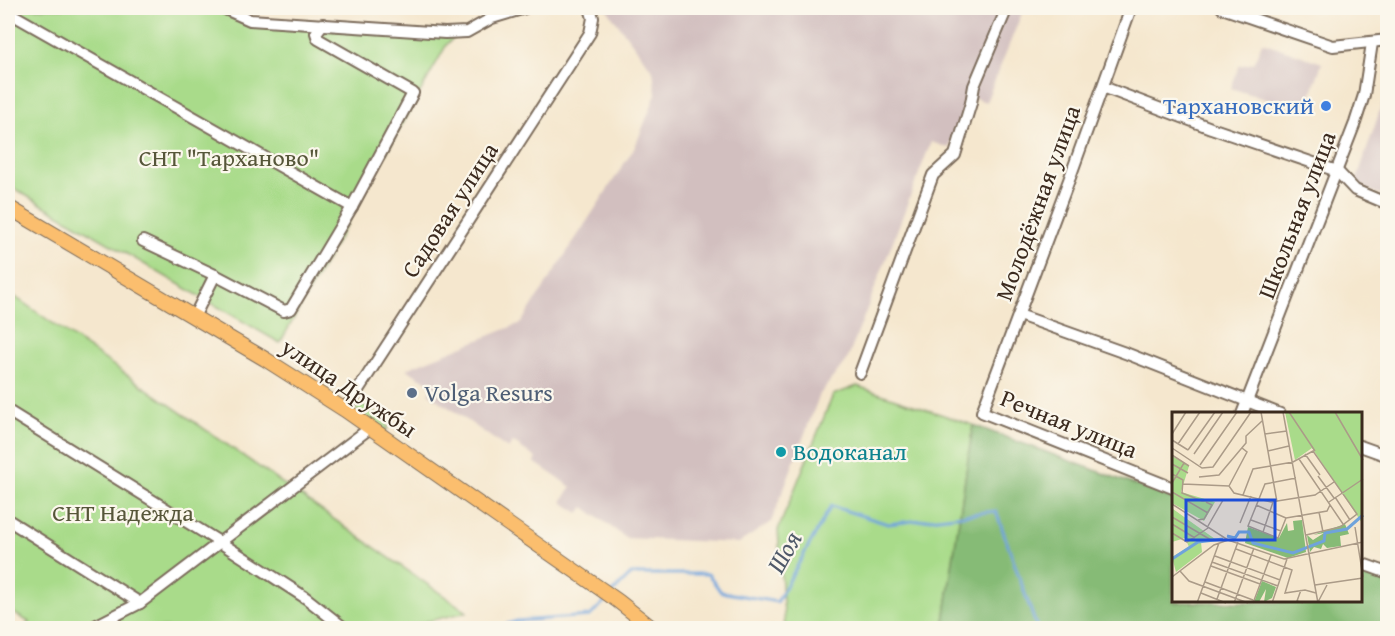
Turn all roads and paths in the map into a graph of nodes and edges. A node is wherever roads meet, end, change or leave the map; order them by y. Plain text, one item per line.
1 (223, 8) edge
2 (525, 8) edge
3 (590, 8) edge
4 (1007, 8) edge
5 (1131, 8) edge
6 (1222, 8) edge
7 (8, 12) edge
8 (491, 13) edge
9 (322, 24) junction
10 (1388, 40) edge
11 (1372, 43) junction
12 (1103, 87) junction
13 (1337, 171) junction
14 (1388, 204) edge
15 (8, 207) edge
16 (352, 207) junction
17 (143, 241) dead end
18 (215, 275) junction
19 (1019, 315) junction
20 (194, 317) junction
21 (860, 373) dead end
22 (1247, 400) junction
23 (345, 410) junction
24 (8, 411) edge
25 (982, 412) joint
26 (1243, 412) edge
27 (1275, 412) edge
28 (370, 428) junction
29 (1362, 447) edge
30 (1388, 456) edge
31 (1172, 488) edge
32 (8, 520) edge
33 (221, 543) junction
34 (1362, 564) edge
35 (1388, 573) edge
36 (140, 603) junction
37 (91, 628) edge
38 (344, 628) edge
39 (652, 628) edge

1 - 9 street
2 - 8 street
3 - 23 street, Садовая улица
4 - 21 street
5 - 12 street, Молодёжная улица
6 - 11 street
7 - 16 street
8 - 9 street
9 - 16 street
10 - 11 street
11 - 13 street, Школьная улица
12 - 13 street
12 - 19 street, Молодёжная улица
13 - 14 street
13 - 22 street, Школьная улица
15 - 20 main road, улица Дружбы
16 - 18 street
17 - 18 street
18 - 20 street
19 - 22 street
19 - 25 street, Молодёжная улица
20 - 23 main road, улица Дружбы
22 - 26 street, Школьная улица
22 - 27 street
23 - 28 main road, улица Дружбы
24 - 33 street
25 - 31 street, Речная улица
28 - 33 street
28 - 39 main road, улица Дружбы
29 - 30 street
32 - 36 street
33 - 36 street
33 - 38 street
34 - 35 street
36 - 37 street

